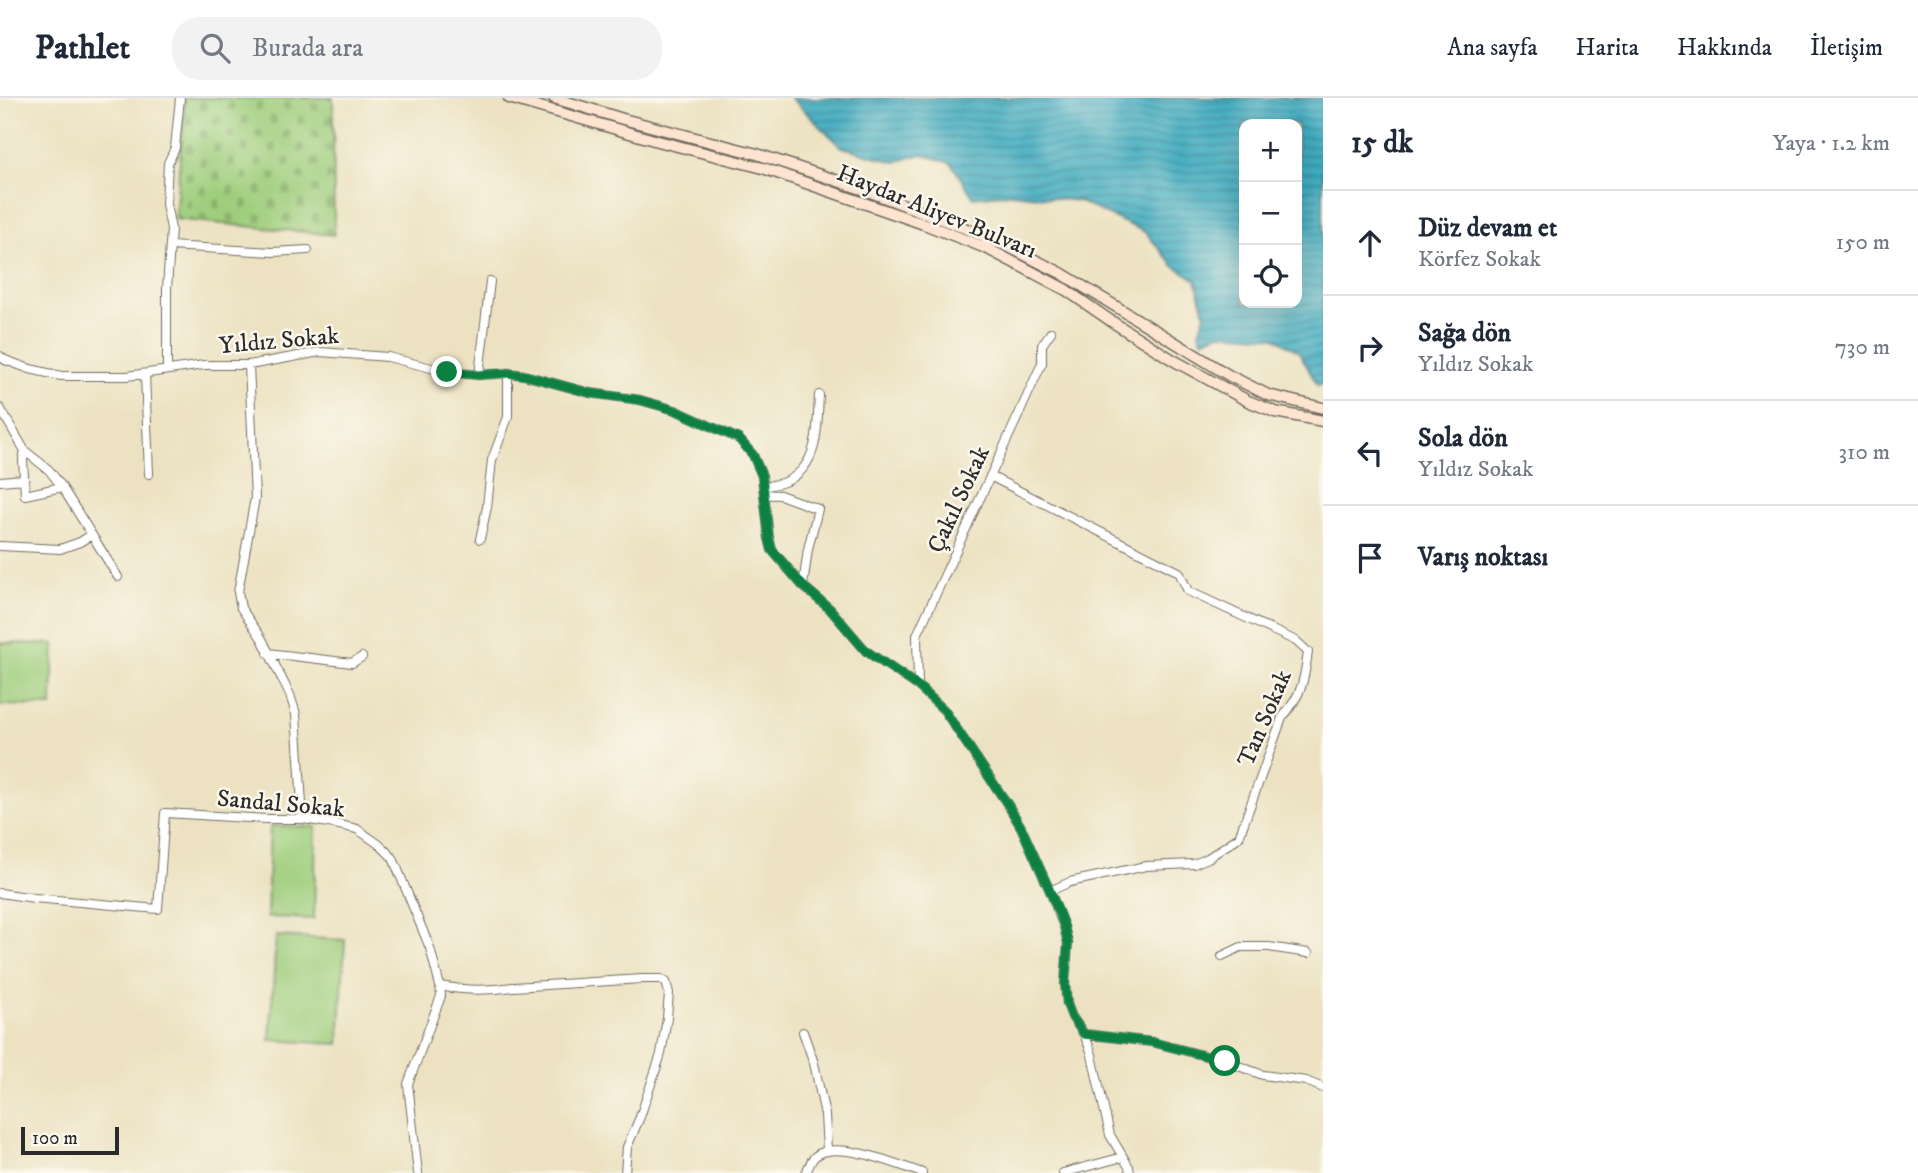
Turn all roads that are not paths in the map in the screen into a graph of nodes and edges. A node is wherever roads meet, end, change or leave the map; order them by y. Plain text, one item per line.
1 (180, 98) edge
2 (509, 98) edge
3 (554, 98) edge
4 (170, 246) junction
5 (307, 250) dead end
6 (490, 281) dead end
7 (1051, 332) dead end
8 (0, 356) edge
9 (249, 365) junction
10 (167, 369) junction
11 (145, 373) junction
12 (508, 373) junction
13 (478, 375) junction
14 (819, 395) dead end
15 (0, 408) edge
16 (1323, 408) edge
17 (1323, 421) edge
18 (25, 452) junction
19 (149, 474) dead end
20 (989, 476) junction
21 (24, 479) junction
22 (0, 481) edge
23 (62, 487) junction
24 (763, 491) junction
25 (91, 535) junction
26 (480, 539) dead end
27 (0, 546) edge
28 (118, 577) dead end
29 (803, 586) junction
30 (268, 653) junction
31 (362, 657) dead end
32 (918, 686) junction
33 (303, 819) junction
34 (1050, 891) junction
35 (0, 893) edge
36 (1308, 953) dead end
37 (1222, 956) dead end
38 (440, 986) junction
39 (803, 1032) dead end
40 (1084, 1034) junction
41 (1323, 1088) edge
42 (827, 1150) junction
43 (1124, 1157) junction
44 (418, 1173) edge
45 (625, 1173) edge
46 (806, 1173) edge
47 (922, 1173) edge
48 (1063, 1173) edge
49 (1130, 1173) edge

1 - 4 street
2 - 17 main road, Haydar Aliyev Bulvarı
3 - 16 main road, Haydar Aliyev Bulvarı
4 - 5 street
4 - 10 street
6 - 13 street
7 - 20 street, Çakıl Sokak
8 - 11 street, Yıldız Sokak
9 - 10 street, Yıldız Sokak
9 - 13 street, Yıldız Sokak
9 - 30 street
10 - 11 street, Yıldız Sokak
11 - 19 street
12 - 13 street, Yıldız Sokak
12 - 24 street, Yıldız Sokak
12 - 26 street
14 - 24 street
15 - 18 street
18 - 21 street
18 - 23 street
20 - 32 street, Çakıl Sokak
20 - 34 street, Tan Sokak
21 - 22 street
21 - 23 street
23 - 25 street
24 - 29 street, Yıldız Sokak
24 - 29 street
25 - 27 street
25 - 28 street
29 - 32 street, Yıldız Sokak
30 - 31 street
30 - 33 street
32 - 34 street, Yıldız Sokak
33 - 35 street, Sandal Sokak
33 - 38 street, Sandal Sokak
34 - 40 street, Yıldız Sokak
36 - 37 street
38 - 44 street, Sandal Sokak
38 - 45 street
39 - 42 street
40 - 41 street
40 - 43 street, Yıldız Sokak
42 - 46 street
42 - 47 street
43 - 48 street
43 - 49 street, Yıldız Sokak

